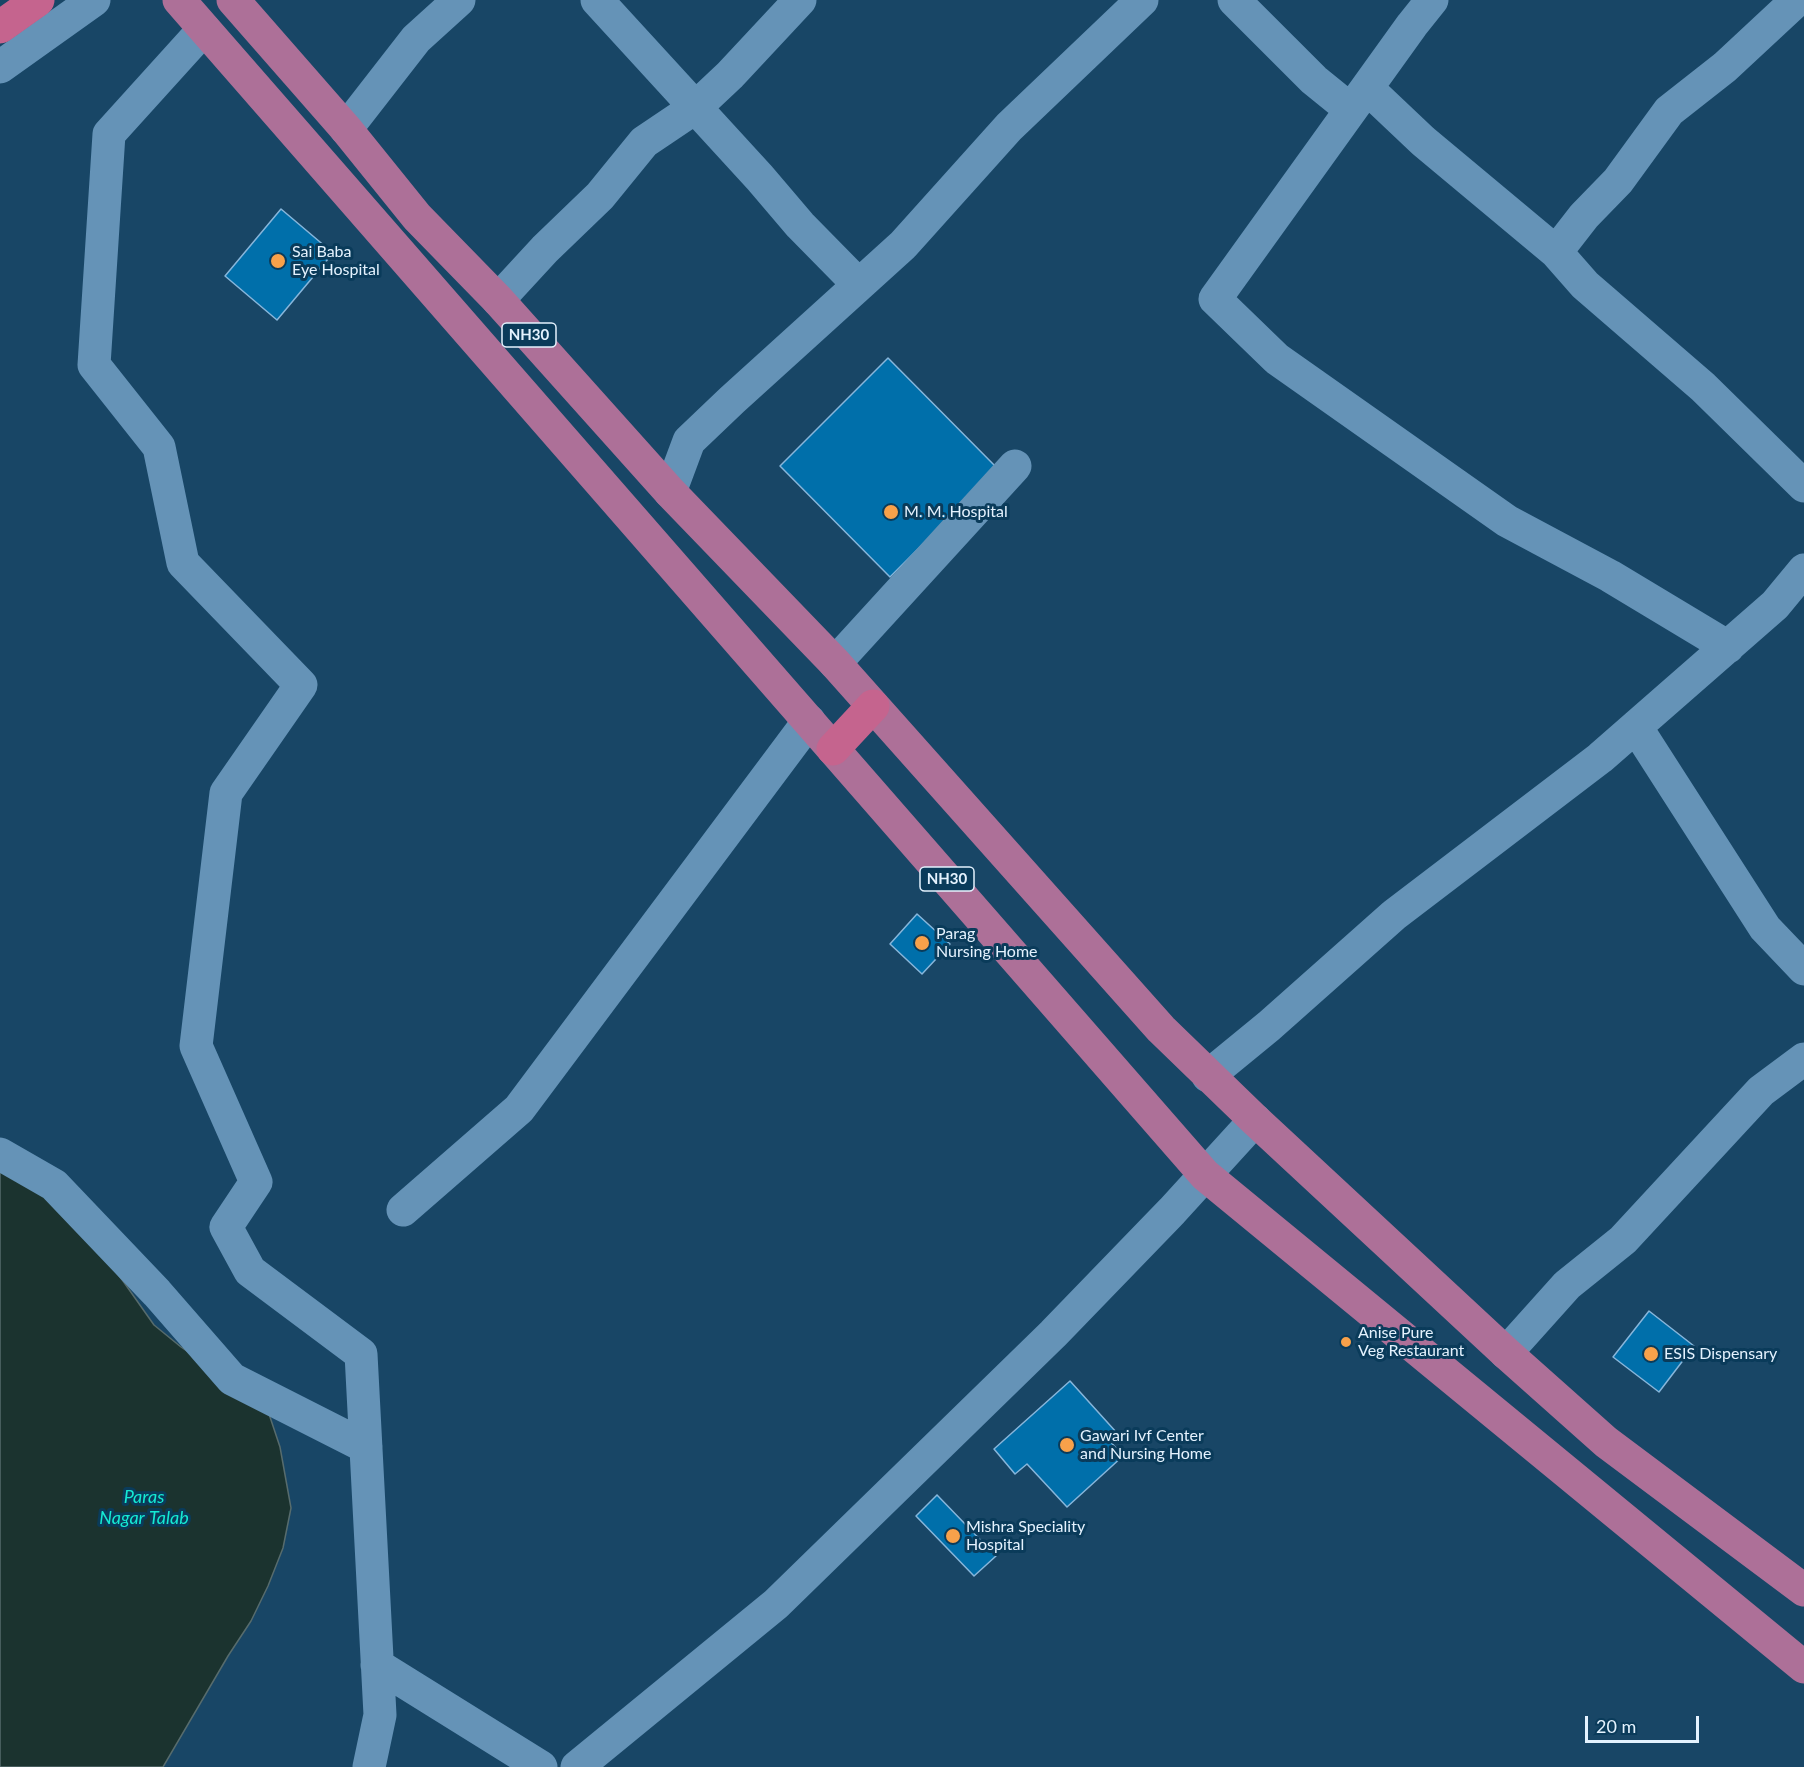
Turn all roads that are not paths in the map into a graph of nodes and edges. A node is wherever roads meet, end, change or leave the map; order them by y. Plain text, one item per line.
1 (38, 0) edge
2 (94, 0) edge
3 (179, 0) edge
4 (233, 0) edge
5 (459, 0) edge
6 (597, 0) edge
7 (800, 0) edge
8 (1142, 0) edge
9 (1234, 0) edge
10 (1432, 0) edge
11 (1797, 0) edge
12 (0, 27) edge
13 (204, 29) junction
14 (0, 67) edge
15 (1359, 99) junction
16 (696, 107) junction
17 (346, 129) junction
18 (1556, 252) junction
19 (859, 285) junction
20 (498, 300) junction
21 (1015, 466) dead end
22 (1804, 486) edge
23 (670, 492) junction
24 (1804, 570) edge
25 (1728, 647) junction
26 (835, 663) junction
27 (873, 706) junction
28 (809, 721) junction
29 (1636, 727) junction
30 (833, 749) junction
31 (1804, 969) edge
32 (1804, 1059) edge
33 (1208, 1076) junction
34 (1255, 1120) junction
35 (0, 1154) edge
36 (1205, 1175) junction
37 (403, 1210) dead end
38 (1506, 1353) junction
39 (366, 1447) junction
40 (1804, 1590) edge
41 (377, 1665) junction
42 (1804, 1667) edge
43 (369, 1767) edge
44 (541, 1767) edge
45 (577, 1767) edge

1 - 12 highway
2 - 14 street
3 - 13 main road, NH30
4 - 17 main road, NH30
5 - 17 street
6 - 16 street
7 - 16 street
8 - 19 street
9 - 15 street
10 - 15 street
11 - 18 street
13 - 28 main road, NH30
13 - 39 street
15 - 18 street
15 - 25 street
16 - 19 street
16 - 20 street
17 - 20 main road, NH30
18 - 22 street
19 - 23 street
20 - 23 main road, NH30
21 - 26 street
23 - 26 main road, NH30
24 - 25 street
25 - 29 street
26 - 27 main road, NH30
27 - 30 highway
27 - 33 main road, NH30
28 - 30 main road, NH30
28 - 37 street
29 - 31 street
29 - 33 street
30 - 36 main road, NH30
32 - 38 street
33 - 34 main road, NH30
34 - 36 street
34 - 38 main road, NH30
35 - 39 street
36 - 42 main road, NH30
36 - 45 street
38 - 40 main road, NH30
39 - 41 street
41 - 43 street
41 - 44 street

